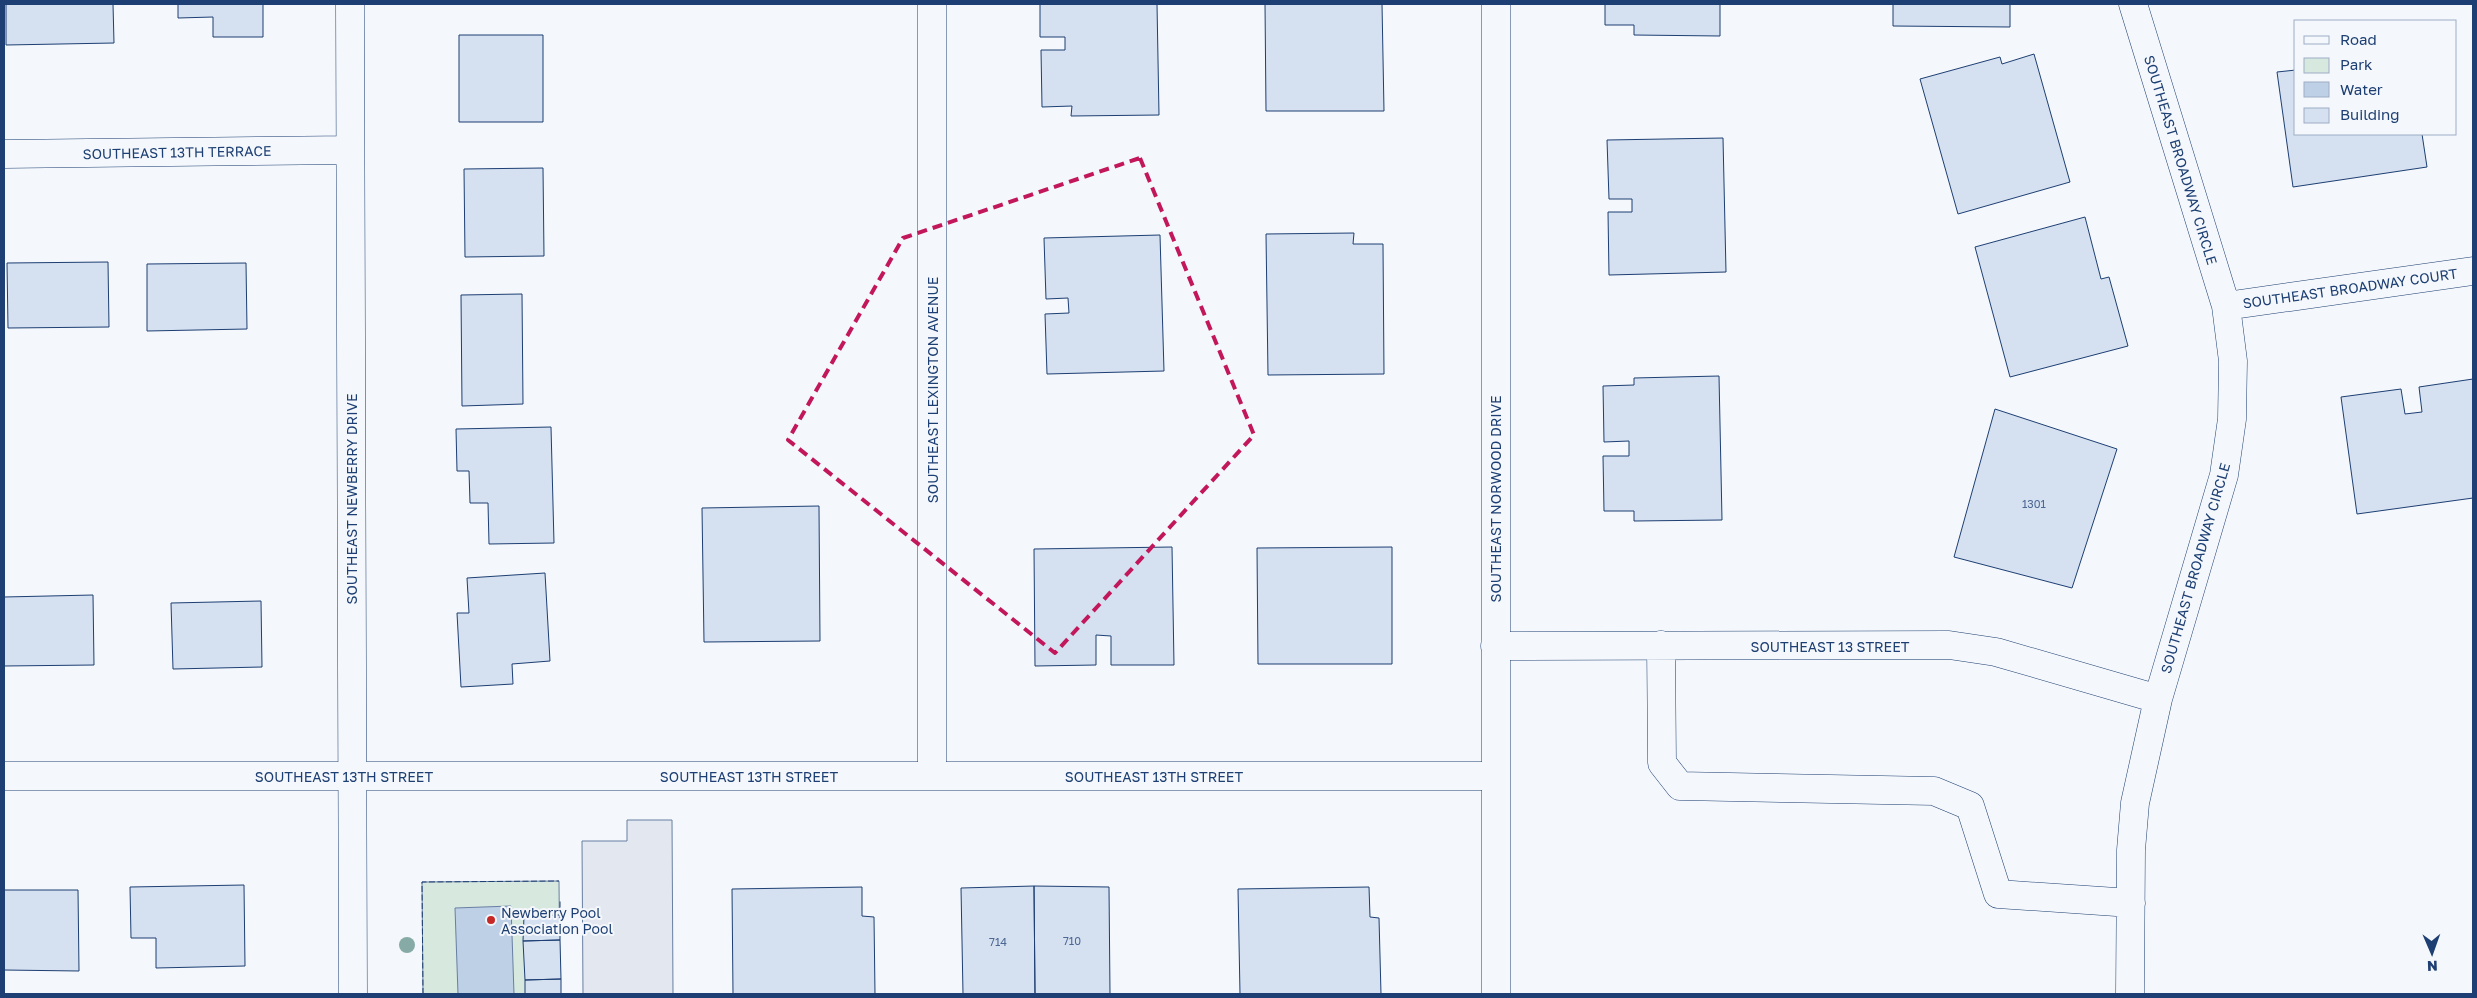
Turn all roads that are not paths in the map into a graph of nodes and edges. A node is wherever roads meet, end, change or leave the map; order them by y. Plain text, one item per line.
1 (350, 4) edge
2 (932, 4) edge
3 (1496, 4) edge
4 (2133, 4) edge
5 (350, 150) junction
6 (4, 154) edge
7 (2473, 271) edge
8 (2226, 306) junction
9 (1661, 645) junction
10 (1495, 646) junction
11 (2158, 699) junction
12 (4, 776) edge
13 (352, 776) junction
14 (932, 776) junction
15 (1495, 776) junction
16 (2131, 903) junction
17 (353, 994) edge
18 (1496, 994) edge
19 (2130, 994) edge

1 - 5 street, SOUTHEAST NEWBERRY DRIVE
2 - 14 street, SOUTHEAST LEXINGTON AVENUE
3 - 10 street, SOUTHEAST NORWOOD DRIVE
4 - 8 street, SOUTHEAST BROADWAY CIRCLE
5 - 6 street, SOUTHEAST 13TH TERRACE
5 - 13 street, SOUTHEAST NEWBERRY DRIVE
7 - 8 street, SOUTHEAST BROADWAY COURT
8 - 11 street, SOUTHEAST BROADWAY CIRCLE
9 - 10 street, SOUTHEAST 13 STREET
9 - 11 street, SOUTHEAST 13 STREET
9 - 16 street
10 - 15 street, SOUTHEAST NORWOOD DRIVE
11 - 16 street, SOUTHEAST BROADWAY CIRCLE
12 - 13 street, SOUTHEAST 13TH STREET
13 - 14 street, SOUTHEAST 13TH STREET
13 - 17 street, SOUTHEAST NEWBERRY DRIVE
14 - 15 street, SOUTHEAST 13TH STREET
15 - 18 street, SOUTHEAST NORWOOD DRIVE
16 - 19 street, SOUTHEAST BROADWAY CIRCLE

